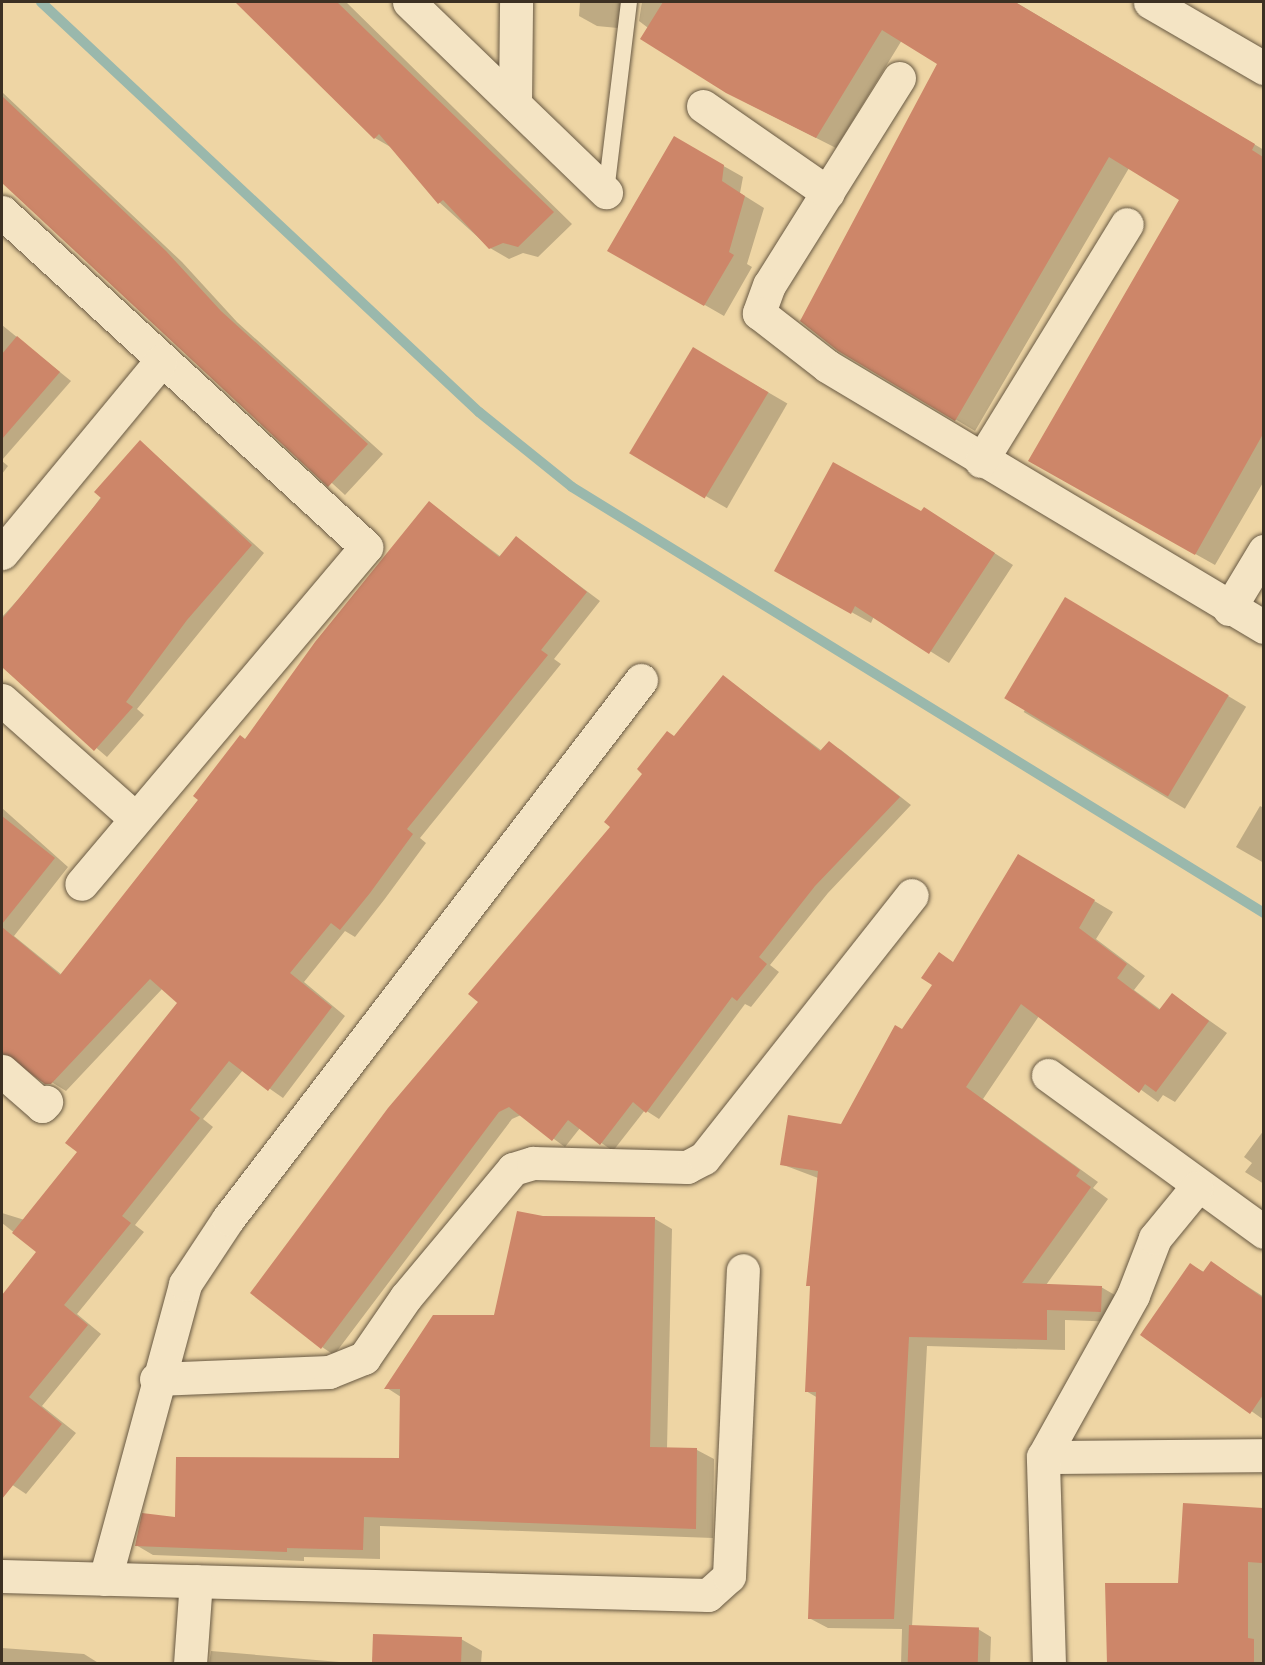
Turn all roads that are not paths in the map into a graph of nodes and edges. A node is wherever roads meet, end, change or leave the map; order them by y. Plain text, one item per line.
1 (409, 2) edge
2 (516, 2) edge
3 (629, 2) edge
4 (1166, 6) edge
5 (1263, 68) edge
6 (899, 78) dead end
7 (515, 104) junction
8 (703, 106) dead end
9 (606, 192) joint
10 (828, 193) junction
11 (2, 212) edge
12 (1127, 224) dead end
13 (159, 362) junction
14 (981, 461) junction
15 (1263, 551) edge
16 (2, 553) edge
17 (1229, 609) junction
18 (1263, 627) edge
19 (641, 680) dead end
20 (2, 700) edge
21 (134, 817) junction
22 (81, 884) dead end
23 (912, 895) dead end
24 (2, 1071) edge
25 (1048, 1075) dead end
26 (46, 1102) dead end
27 (1196, 1188) junction
28 (1263, 1232) edge
29 (743, 1270) dead end
30 (156, 1379) junction
31 (1263, 1455) edge
32 (1043, 1457) junction
33 (2, 1576) edge
34 (105, 1579) junction
35 (196, 1581) junction
36 (190, 1664) edge
37 (1049, 1664) edge

1 - 7 street
2 - 7 street
3 - 9 lane
4 - 5 street
6 - 10 street
7 - 9 street
8 - 10 street
10 - 14 street
11 - 13 street
12 - 14 street
13 - 16 street
13 - 21 street
14 - 17 street
15 - 17 street
17 - 18 street
19 - 30 street
20 - 21 street
21 - 22 street
23 - 30 street
24 - 26 street
25 - 27 street
27 - 28 street
27 - 32 street
29 - 35 street
30 - 34 street
31 - 32 street
32 - 37 street
33 - 34 street
34 - 35 street
35 - 36 street

